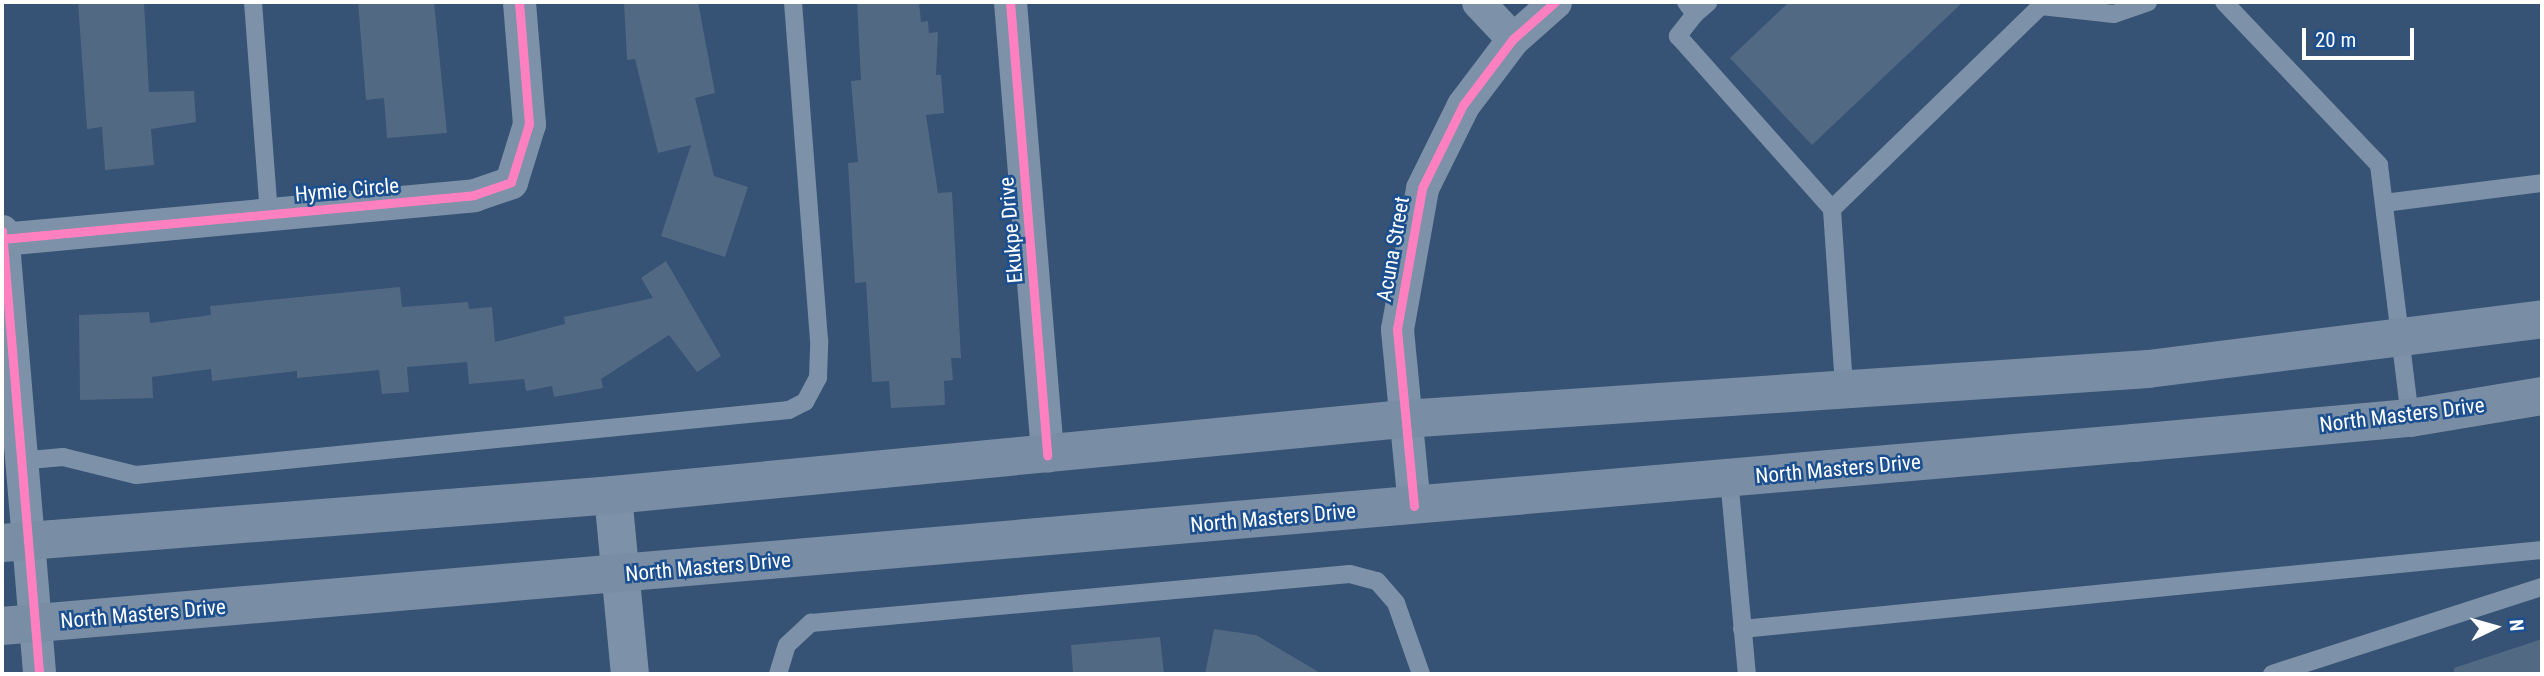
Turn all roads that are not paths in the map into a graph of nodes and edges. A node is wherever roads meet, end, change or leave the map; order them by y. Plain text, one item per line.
1 (253, 2) edge
2 (519, 2) edge
3 (793, 2) edge
4 (1010, 2) edge
5 (1478, 2) edge
6 (1555, 2) edge
7 (1709, 2) edge
8 (2148, 2) edge
9 (2224, 2) edge
10 (1690, 8) edge
11 (1513, 38) junction
12 (2542, 183) edge
13 (2384, 204) junction
14 (1832, 209) junction
15 (269, 214) junction
16 (2, 231) edge
17 (2, 239) edge
18 (2542, 319) edge
19 (2396, 340) junction
20 (1844, 386) junction
21 (2542, 396) edge
22 (2410, 418) junction
23 (1404, 419) junction
24 (1047, 455) junction
25 (18, 461) junction
26 (1729, 478) junction
27 (613, 495) junction
28 (1414, 506) junction
29 (13, 542) edge
30 (2542, 550) edge
31 (620, 575) junction
32 (2542, 587) edge
33 (18, 624) edge
34 (1742, 629) junction
35 (39, 674) edge
36 (630, 674) edge
37 (778, 674) edge
38 (1421, 674) edge
39 (1746, 674) edge
40 (2272, 674) edge

1 - 15 lane
2 - 15 street, Hymie Circle
3 - 25 lane
4 - 24 street, Ekukpe Drive
5 - 11 street
6 - 11 street, Acuna Street
7 - 10 lane
8 - 14 lane
9 - 13 lane
10 - 14 lane
11 - 23 street, Acuna Street
12 - 13 lane
13 - 19 lane
14 - 20 lane
15 - 17 street, Hymie Circle
16 - 17 street
17 - 25 street
18 - 19 main road
19 - 20 main road
19 - 22 lane
20 - 23 main road
21 - 22 main road, North Masters Drive
22 - 26 main road, North Masters Drive
23 - 24 main road
23 - 28 street, Acuna Street
24 - 27 main road
25 - 29 street
26 - 28 main road, North Masters Drive
26 - 34 lane
27 - 29 main road
27 - 31 street
28 - 31 main road, North Masters Drive
29 - 33 street
30 - 34 lane
31 - 33 main road, North Masters Drive
31 - 36 street
32 - 40 lane
33 - 35 street
34 - 39 lane
37 - 38 lane

